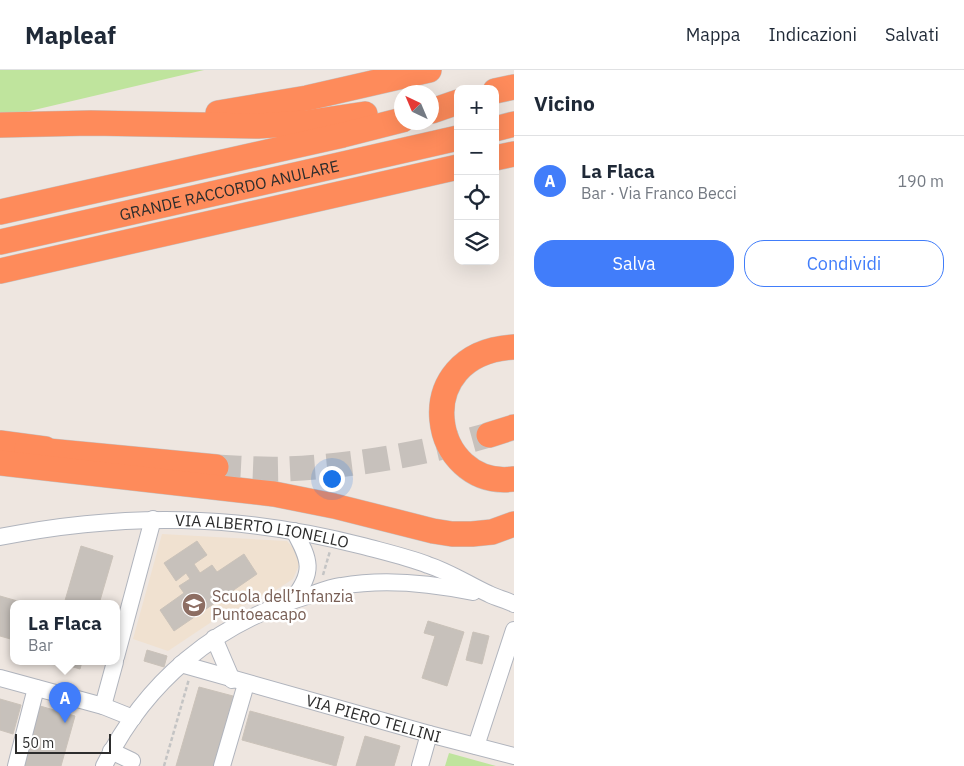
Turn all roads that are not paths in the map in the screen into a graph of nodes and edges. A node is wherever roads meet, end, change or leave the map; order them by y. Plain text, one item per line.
1 (429, 70) edge
2 (514, 88) edge
3 (499, 90) edge
4 (454, 99) edge
5 (439, 101) edge
6 (454, 103) edge
7 (394, 109) edge
8 (439, 109) edge
9 (394, 122) edge
10 (91, 124) junction
11 (514, 124) edge
12 (0, 125) edge
13 (499, 128) edge
14 (454, 139) edge
15 (514, 155) edge
16 (499, 157) edge
17 (454, 168) edge
18 (0, 212) edge
19 (0, 242) edge
20 (72, 254) junction
21 (0, 271) edge
22 (0, 281) edge
23 (514, 347) edge
24 (514, 427) edge
25 (489, 435) tunnel mouth
26 (0, 445) edge
27 (0, 463) edge
28 (216, 467) tunnel mouth
29 (514, 479) edge
30 (153, 519) junction
31 (514, 524) edge
32 (294, 531) junction
33 (0, 537) edge
34 (490, 595) junction
35 (292, 600) junction
36 (514, 604) edge
37 (514, 630) edge
38 (214, 638) junction
39 (120, 643) edge
40 (181, 664) junction
41 (114, 665) edge
42 (0, 678) edge
43 (239, 682) junction
44 (36, 688) junction
45 (103, 706) junction
46 (133, 718) junction
47 (429, 734) junction
48 (476, 746) junction
49 (111, 751) junction
50 (514, 756) edge
51 (132, 761) dead end
52 (16, 766) edge
53 (104, 766) edge
54 (222, 766) edge
55 (420, 766) edge

1 - 10 highway
2 - 3 highway
4 - 5 highway
6 - 8 highway
7 - 10 highway
9 - 18 highway, GRANDE RACCORDO ANULARE
10 - 12 highway
11 - 13 highway
14 - 19 highway, GRANDE RACCORDO ANULARE
15 - 16 highway
17 - 20 highway, GRANDE RACCORDO ANULARE
20 - 21 highway, GRANDE RACCORDO ANULARE
20 - 22 highway
23 - 29 highway
24 - 25 highway
26 - 28 highway
27 - 31 highway
30 - 32 street, VIA ALBERTO LIONELLO
30 - 33 street, VIA ALBERTO LIONELLO
30 - 39 street
32 - 34 street, VIA ALBERTO LIONELLO
32 - 35 street
34 - 35 street
34 - 36 street, VIA ALBERTO LIONELLO
35 - 38 street
37 - 48 street
38 - 40 street
38 - 43 street
40 - 43 street, VIA PIERO TELLINI
40 - 46 street
41 - 45 street
42 - 44 street
43 - 47 street, VIA PIERO TELLINI
43 - 54 street
44 - 45 street
44 - 52 street
45 - 46 street
46 - 49 street
47 - 48 street, VIA PIERO TELLINI
47 - 55 street
48 - 50 street, VIA PIERO TELLINI
49 - 51 street
49 - 53 street

